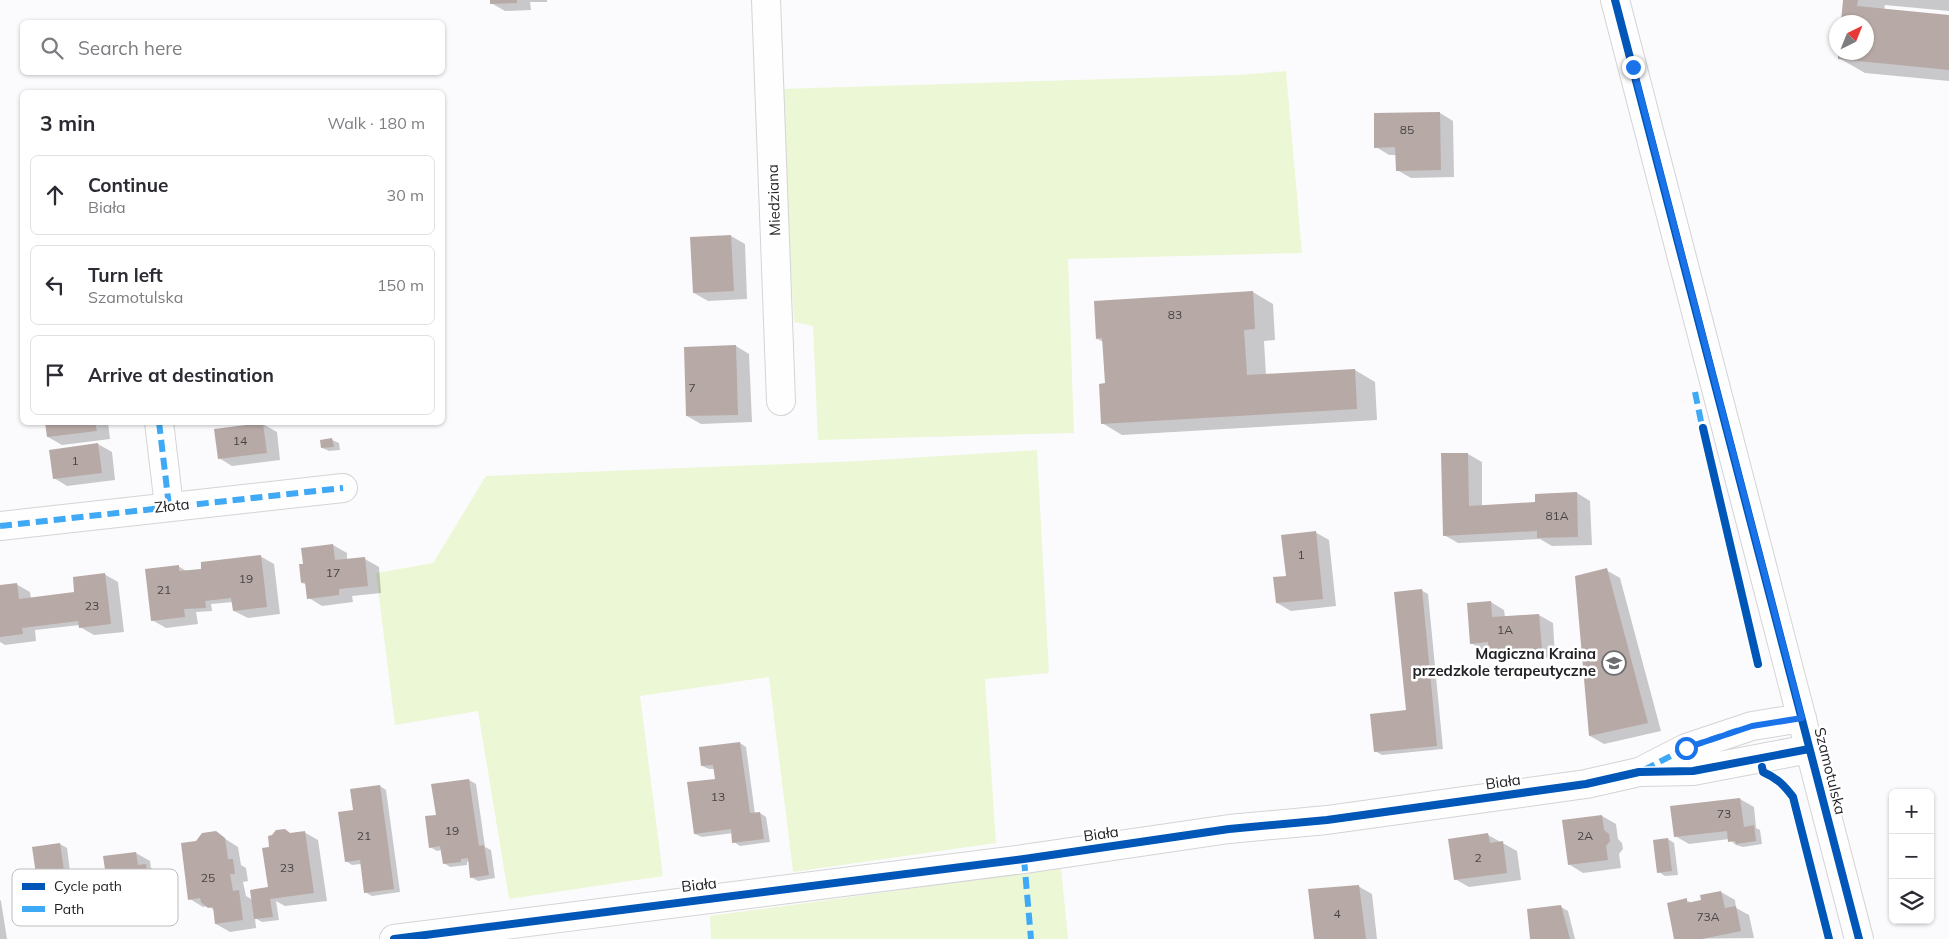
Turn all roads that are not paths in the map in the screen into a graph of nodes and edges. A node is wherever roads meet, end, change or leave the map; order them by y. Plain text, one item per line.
1 (766, 0) edge
2 (1615, 0) edge
3 (782, 401) dead end
4 (159, 425) edge
5 (343, 488) dead end
6 (170, 506) junction
7 (0, 526) edge
8 (1802, 718) junction
9 (1810, 749) junction
10 (1639, 772) junction
11 (514, 931) edge
12 (394, 939) edge
13 (1859, 939) edge

1 - 3 street, Miedziana
2 - 8 street, Szamotulska
4 - 6 street
5 - 6 street, Złota
6 - 7 street, Złota
8 - 9 street, Szamotulska
8 - 10 street, Biała
9 - 10 street, Biała
9 - 13 street, Szamotulska
10 - 11 street, Biała
11 - 12 street, Biała

